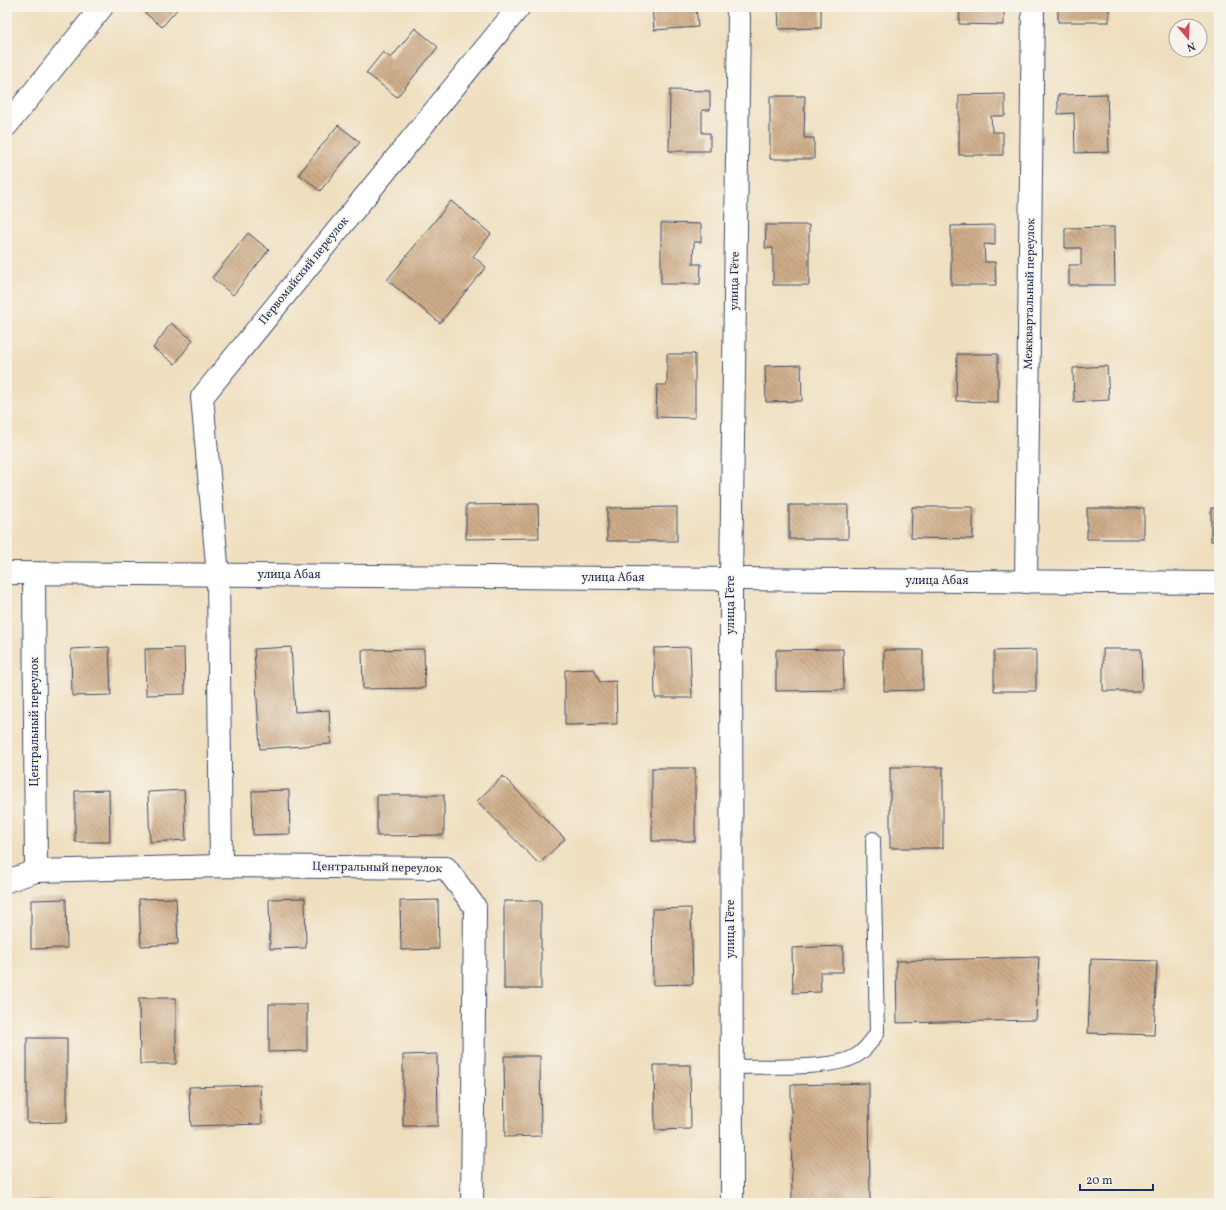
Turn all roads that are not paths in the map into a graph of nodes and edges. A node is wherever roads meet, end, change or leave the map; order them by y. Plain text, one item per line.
1 (102, 7) edge
2 (519, 7) edge
3 (737, 7) edge
4 (1033, 7) edge
5 (7, 125) edge
6 (7, 573) edge
7 (34, 574) junction
8 (218, 575) junction
9 (731, 579) junction
10 (1026, 582) junction
11 (1219, 583) edge
12 (872, 839) dead end
13 (221, 866) junction
14 (36, 871) junction
15 (7, 881) edge
16 (732, 1067) junction
17 (472, 1203) edge
18 (732, 1203) edge

1 - 5 street
2 - 8 street, Первомайский переулок
3 - 9 street, улица Гёте
4 - 10 street, Межквартальный переулок
6 - 7 street, улица Абая
7 - 8 street, улица Абая
7 - 14 street, Центральный переулок
8 - 9 street, улица Абая
8 - 13 street, Первомайский переулок
9 - 10 street, улица Абая
9 - 16 street, улица Гёте
10 - 11 street, улица Абая
12 - 16 lane
13 - 14 street, Центральный переулок
13 - 17 street, Центральный переулок
14 - 15 street, Центральный переулок
16 - 18 street, улица Гёте

